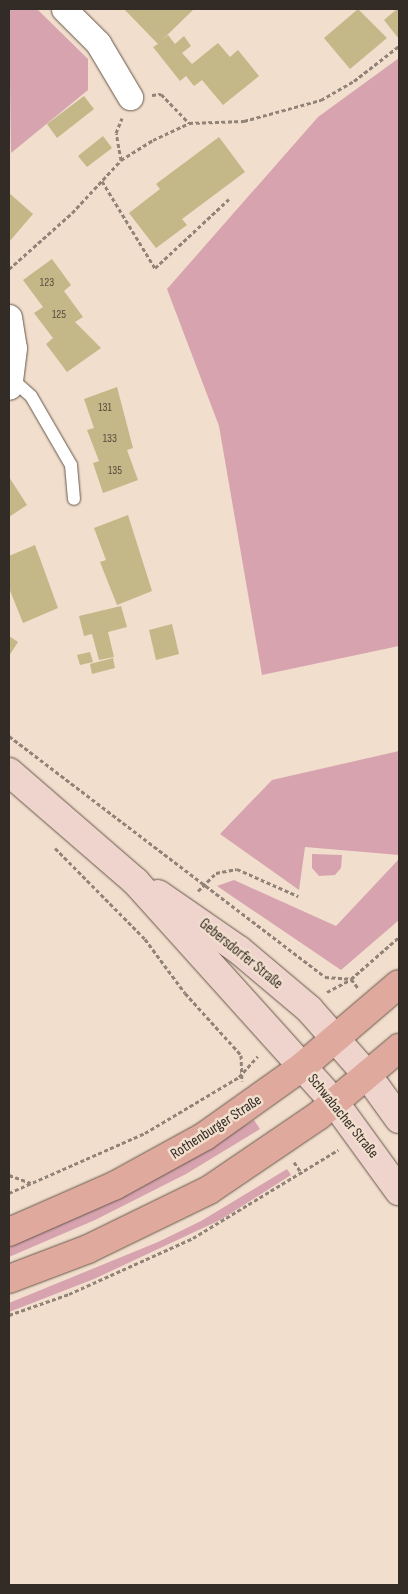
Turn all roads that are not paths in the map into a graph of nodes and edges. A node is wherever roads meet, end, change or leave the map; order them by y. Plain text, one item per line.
1 (64, 9) edge
2 (130, 98) road end
3 (9, 317) edge
4 (10, 383) edge
5 (74, 499) dead end
6 (9, 772) edge
7 (135, 881) junction
8 (399, 984) edge
9 (337, 1039) junction
10 (399, 1048) edge
11 (303, 1066) junction
12 (368, 1076) junction
13 (335, 1102) junction
14 (399, 1119) edge
15 (399, 1191) edge
16 (9, 1232) edge
17 (9, 1279) edge

1 - 2 street
3 - 4 street
4 - 5 lane
6 - 7 main road, Gebersdorfer Straße
7 - 9 main road, Gebersdorfer Straße
7 - 11 main road, Gebersdorfer Straße
8 - 9 main road, Rothenburger Straße
9 - 11 main road, Rothenburger Straße
9 - 12 main road
10 - 12 main road
11 - 13 main road, Schwabacher Straße
11 - 16 main road, Rothenburger Straße
12 - 13 main road
12 - 14 main road
13 - 15 main road, Schwabacher Straße
13 - 17 main road

